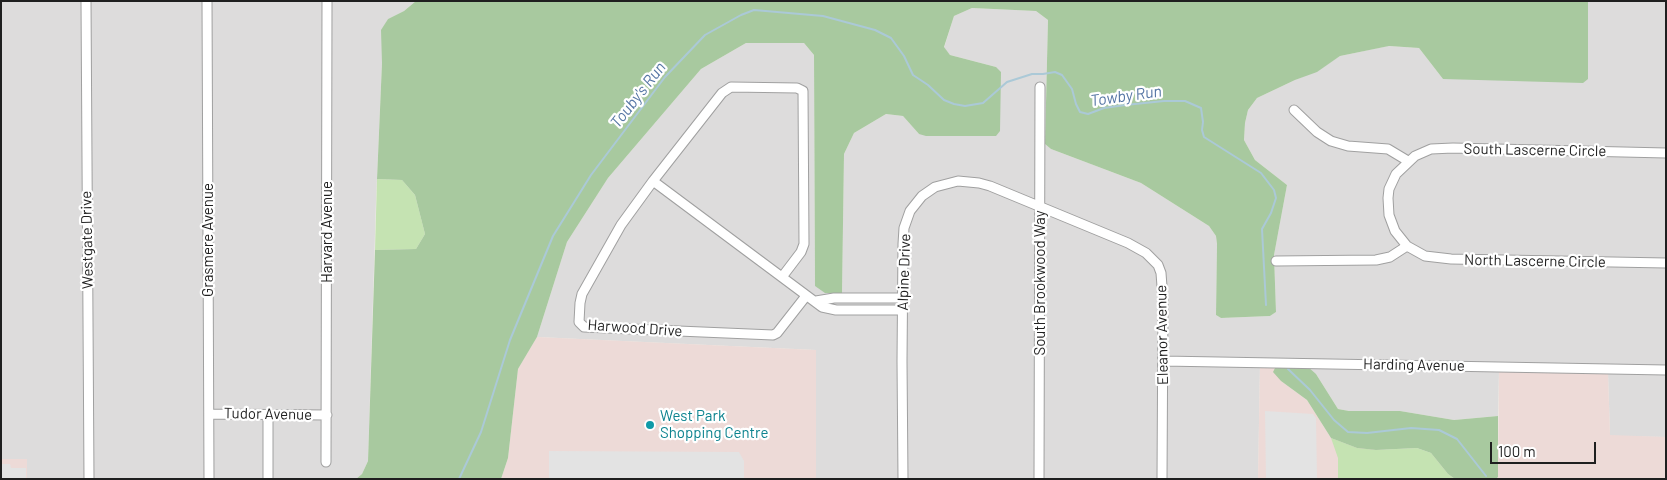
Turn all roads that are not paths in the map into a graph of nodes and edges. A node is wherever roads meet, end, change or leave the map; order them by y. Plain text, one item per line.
1 (86, 1) edge
2 (207, 1) edge
3 (326, 1) edge
4 (1040, 86) dead end
5 (1294, 110) dead end
6 (1666, 153) edge
7 (1408, 161) junction
8 (653, 181) junction
9 (1040, 207) junction
10 (1407, 246) junction
11 (1276, 261) dead end
12 (1666, 263) edge
13 (782, 277) junction
14 (806, 296) junction
15 (902, 298) junction
16 (816, 302) junction
17 (902, 310) junction
18 (1163, 361) junction
19 (1666, 370) edge
20 (209, 414) junction
21 (268, 414) junction
22 (326, 415) junction
23 (326, 462) dead end
24 (89, 479) edge
25 (209, 479) edge
26 (268, 479) edge
27 (903, 479) edge
28 (1039, 479) edge
29 (1162, 479) edge

1 - 24 street, Westgate Drive
2 - 20 street, Grasmere Avenue
3 - 22 street, Harvard Avenue
4 - 9 street, South Brookwood Way
5 - 7 street
6 - 7 street, South Lascerne Circle
7 - 10 street, South Lascerne Circle
8 - 13 street
8 - 13 street, Harwood Drive
8 - 14 street, Harwood Drive
9 - 15 street, Alpine Drive
9 - 18 street, Eleanor Avenue
9 - 28 street, South Brookwood Way
10 - 11 street
10 - 12 street, North Lascerne Circle
13 - 14 street
14 - 16 street
15 - 16 street
15 - 17 street, Alpine Drive
16 - 17 street
17 - 27 street, Alpine Drive
18 - 19 street, Harding Avenue
18 - 29 street, Eleanor Avenue
20 - 21 street, Tudor Avenue
20 - 25 street, Grasmere Avenue
21 - 22 street, Tudor Avenue
21 - 26 street
22 - 23 street, Harvard Avenue

